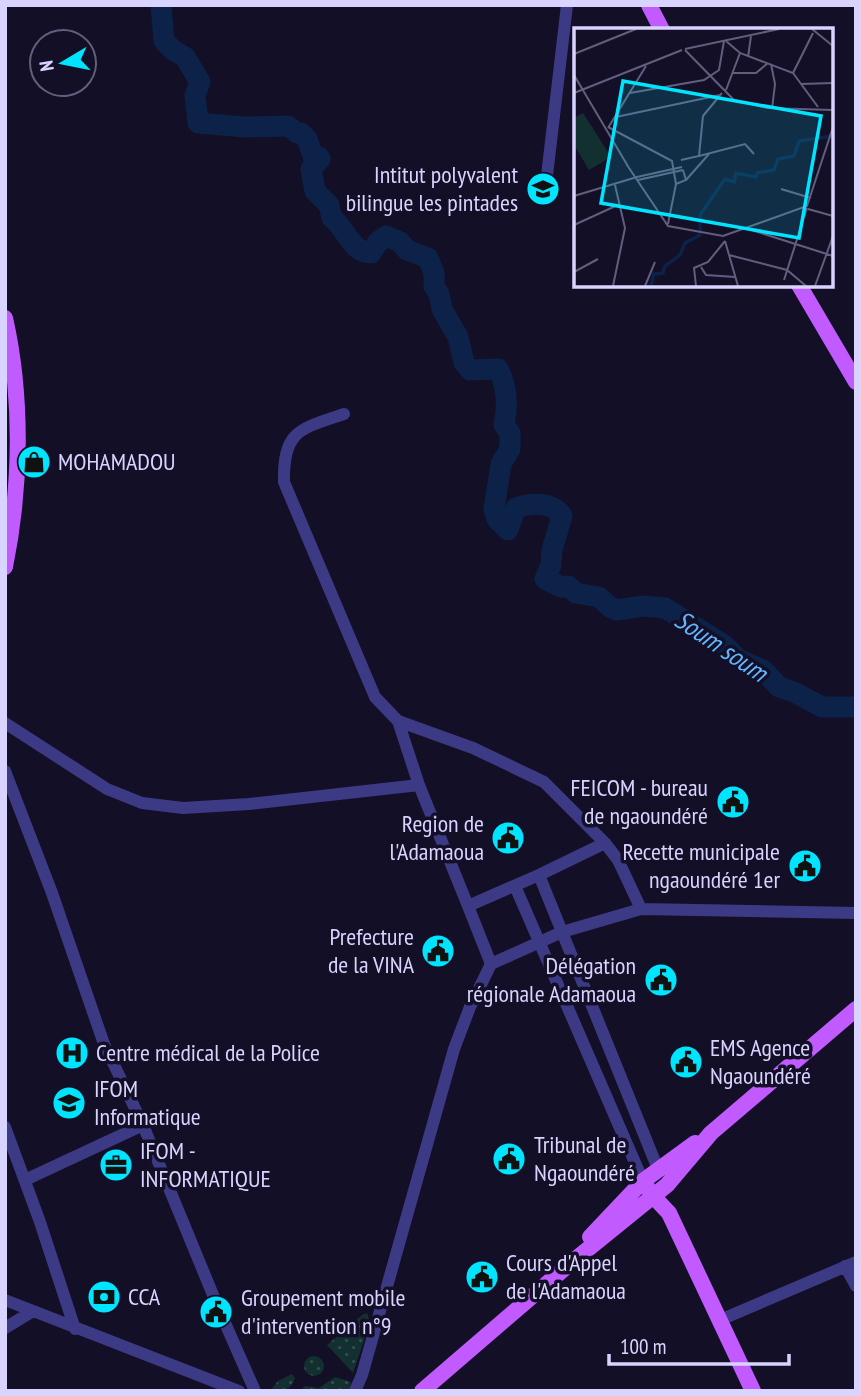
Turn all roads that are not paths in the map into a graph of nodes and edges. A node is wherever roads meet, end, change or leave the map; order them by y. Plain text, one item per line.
1 (568, 5) edge
2 (649, 5) edge
3 (661, 28) edge
4 (546, 184) dead end
5 (800, 287) edge
6 (5, 318) edge
7 (8, 344) edge
8 (856, 383) edge
9 (344, 414) dead end
10 (5, 567) edge
11 (398, 720) junction
12 (5, 723) edge
13 (5, 771) edge
14 (419, 785) junction
15 (605, 843) junction
16 (539, 875) junction
17 (514, 886) junction
18 (468, 906) junction
19 (641, 909) junction
20 (856, 913) edge
21 (562, 932) junction
22 (538, 944) junction
23 (491, 964) junction
24 (856, 1009) edge
25 (143, 1125) junction
26 (5, 1127) edge
27 (711, 1133) junction
28 (658, 1169) junction
29 (25, 1180) junction
30 (643, 1181) junction
31 (667, 1185) junction
32 (653, 1196) junction
33 (669, 1213) junction
34 (572, 1262) junction
35 (850, 1264) edge
36 (856, 1286) edge
37 (5, 1300) edge
38 (33, 1311) junction
39 (720, 1320) junction
40 (5, 1328) edge
41 (75, 1329) junction
42 (239, 1391) edge
43 (255, 1391) edge
44 (355, 1391) edge
45 (422, 1391) edge
46 (753, 1391) edge

1 - 4 street
2 - 3 main road
5 - 8 main road
6 - 7 main road
7 - 10 main road
9 - 11 street
11 - 14 street
11 - 15 street
12 - 14 street
13 - 25 street
14 - 18 street
15 - 16 street
15 - 19 street
16 - 17 street
16 - 21 street
17 - 18 street
17 - 22 street
18 - 23 street
19 - 20 street
19 - 21 street
21 - 22 street
21 - 28 street
22 - 23 street
22 - 30 street
23 - 44 street
24 - 27 main road
25 - 29 street
25 - 43 street
26 - 29 street
27 - 28 main road
27 - 31 main road
28 - 30 main road
28 - 31 main road
29 - 41 street
30 - 32 main road
30 - 34 main road
31 - 32 main road
31 - 33 main road
32 - 33 main road
32 - 34 main road
33 - 39 main road
34 - 45 main road
35 - 36 street
35 - 39 street
37 - 38 street
38 - 40 street
38 - 41 street
39 - 46 main road
41 - 42 street

